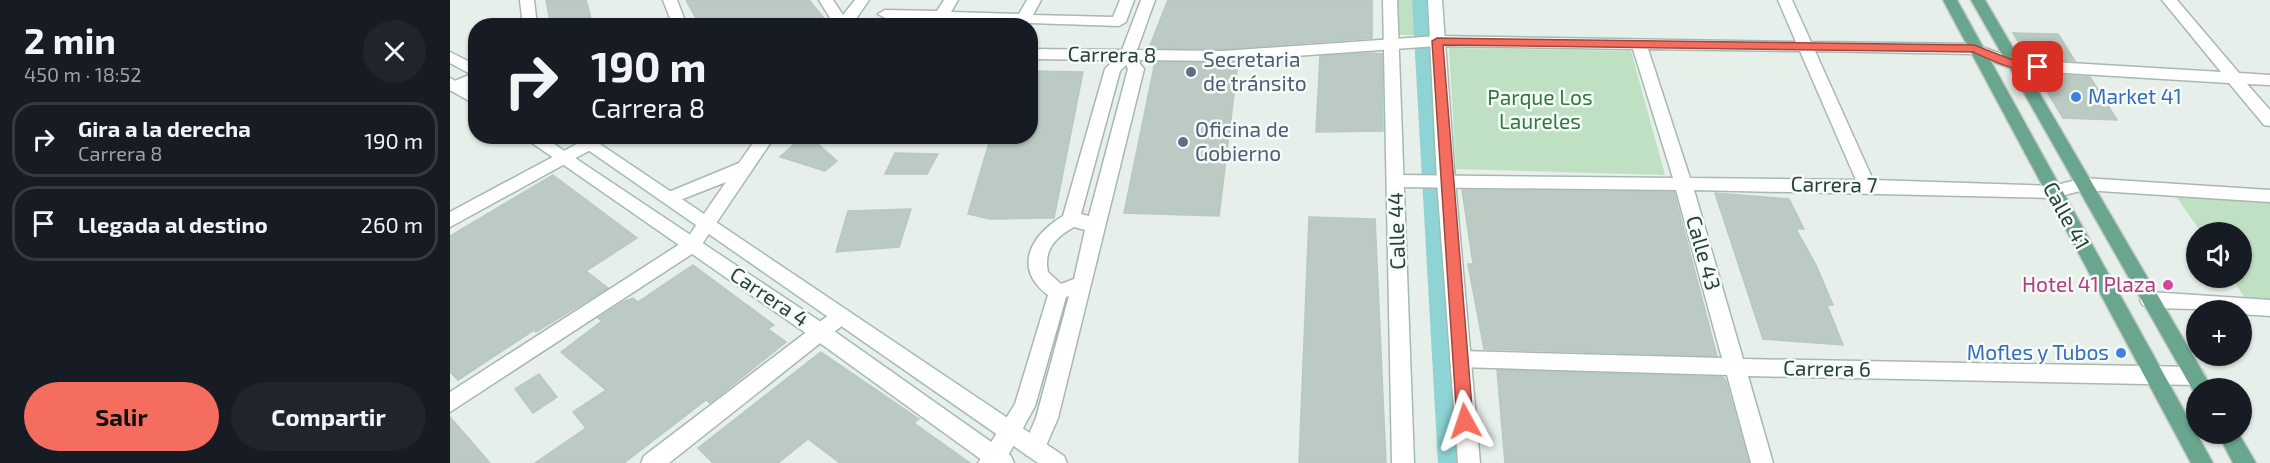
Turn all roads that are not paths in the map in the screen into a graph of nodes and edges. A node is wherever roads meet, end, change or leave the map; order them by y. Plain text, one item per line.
1 (527, 0) edge
2 (670, 0) edge
3 (826, 0) edge
4 (862, 0) edge
5 (934, 0) edge
6 (951, 0) edge
7 (1034, 0) edge
8 (1127, 0) edge
9 (1148, 0) edge
10 (1390, 0) edge
11 (1435, 0) edge
12 (1785, 0) edge
13 (1950, 0) edge
14 (1978, 0) edge
15 (2169, 0) edge
16 (885, 14) dead end
17 (925, 15) junction
18 (942, 16) junction
19 (529, 18) edge
20 (677, 18) edge
21 (838, 18) edge
22 (849, 18) edge
23 (997, 18) edge
24 (1025, 18) edge
25 (1038, 19) edge
26 (1433, 42) junction
27 (1396, 44) junction
28 (1639, 44) junction
29 (1806, 46) junction
30 (1974, 49) junction
31 (1038, 54) edge
32 (1127, 56) junction
33 (450, 57) edge
34 (2016, 65) junction
35 (468, 67) edge
36 (2234, 78) junction
37 (468, 80) edge
38 (2270, 80) edge
39 (453, 85) edge
40 (468, 95) edge
41 (2270, 121) edge
42 (542, 144) edge
43 (578, 144) edge
44 (588, 144) edge
45 (759, 144) edge
46 (564, 159) junction
47 (744, 168) junction
48 (1402, 181) junction
49 (1441, 181) junction
50 (1683, 183) junction
51 (2084, 184) junction
52 (1867, 186) junction
53 (2053, 192) junction
54 (2270, 196) edge
55 (670, 198) junction
56 (450, 220) edge
57 (1071, 220) junction
58 (706, 222) junction
59 (1095, 227) junction
60 (692, 245) junction
61 (1082, 284) junction
62 (1058, 292) junction
63 (2150, 300) junction
64 (2270, 309) edge
65 (841, 316) junction
66 (820, 332) junction
67 (1460, 359) junction
68 (1736, 367) junction
69 (2155, 376) junction
70 (2197, 378) edge
71 (2186, 380) edge
72 (450, 403) edge
73 (1010, 434) junction
74 (2234, 444) edge
75 (1034, 448) junction
76 (996, 461) edge
77 (652, 463) edge
78 (1056, 463) edge
79 (1403, 463) edge
80 (1469, 463) edge
81 (1762, 463) edge
82 (2202, 463) edge
83 (2245, 463) edge

1 - 19 street
2 - 20 street
3 - 21 street
4 - 22 street
5 - 17 street
6 - 18 street
7 - 24 street
8 - 25 street, Carrera 8
9 - 32 street
10 - 27 street, Calle 44
11 - 26 street
12 - 29 street
13 - 30 main road, Calle 41
14 - 34 main road, Calle 41
15 - 36 street
16 - 17 street, Carrera 8
17 - 18 street, Carrera 8
18 - 23 street, Carrera 8
26 - 27 street, Carrera 8
26 - 28 street, Carrera 8
26 - 49 street
27 - 32 street, Carrera 8
27 - 48 street, Calle 44
28 - 29 street, Carrera 8
28 - 50 street, Calle 43
29 - 30 street, Carrera 8
29 - 52 street
30 - 34 street, Carrera 8
30 - 53 main road, Calle 41
31 - 32 street, Carrera 8
32 - 57 street
32 - 59 street
33 - 35 street
34 - 36 street, Carrera 8
34 - 51 main road, Calle 41
36 - 38 street, Carrera 8
36 - 41 street
37 - 39 street
39 - 40 street
42 - 46 street, Carrera 4
43 - 46 street
44 - 55 street
45 - 47 street
46 - 56 street
46 - 60 street, Carrera 4
47 - 55 street
47 - 58 street
48 - 49 street, Carrera 7
48 - 79 street, Calle 44
49 - 50 street, Carrera 7
49 - 67 street
50 - 52 street, Carrera 7
50 - 68 street, Calle 43
51 - 53 street, Carrera 7
51 - 54 street, Carrera 7
51 - 63 main road, Calle 41
52 - 53 street, Carrera 7
53 - 69 main road, Calle 41
55 - 58 street
57 - 59 street
57 - 62 street
58 - 60 street
58 - 65 street
59 - 61 street
60 - 66 street, Carrera 4
60 - 72 street
61 - 62 street
61 - 75 street
62 - 73 street
63 - 64 street
63 - 70 main road, Calle 41
65 - 66 street
65 - 73 street
66 - 76 street, Carrera 4
66 - 77 street
67 - 68 street, Carrera 6
67 - 80 street
68 - 69 street, Carrera 6
68 - 81 street, Calle 43
69 - 71 street, Carrera 6
69 - 82 main road, Calle 41
73 - 75 street
73 - 76 street
74 - 83 main road
75 - 78 street

